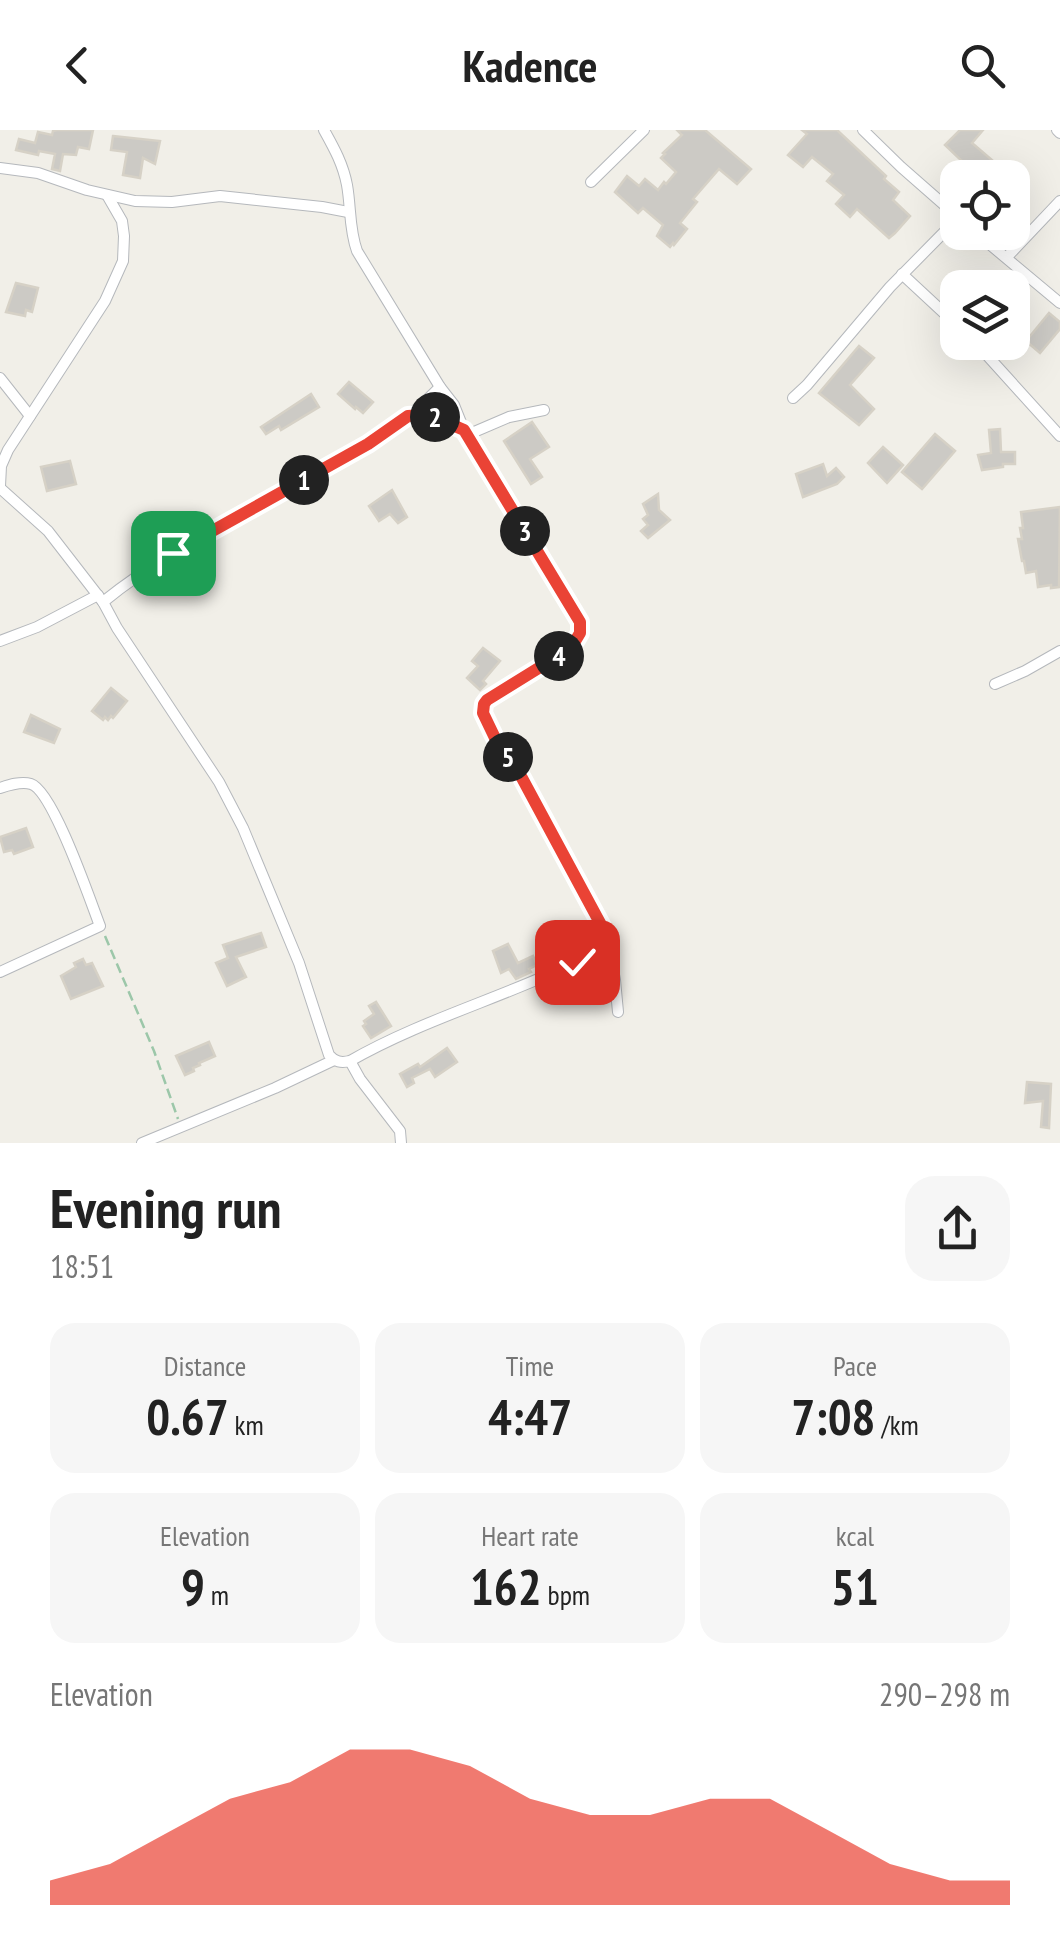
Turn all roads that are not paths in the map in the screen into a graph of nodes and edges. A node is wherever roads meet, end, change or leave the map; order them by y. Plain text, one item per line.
1 (324, 130) edge
2 (644, 130) edge
3 (864, 130) edge
4 (0, 168) edge
5 (591, 182) dead end
6 (106, 194) junction
7 (1060, 201) edge
8 (940, 202) edge
9 (348, 212) junction
10 (940, 236) edge
11 (997, 250) edge
12 (1007, 258) junction
13 (902, 274) junction
14 (1060, 302) edge
15 (940, 309) edge
16 (991, 360) edge
17 (0, 378) edge
18 (440, 387) junction
19 (792, 398) dead end
20 (544, 410) dead end
21 (30, 416) junction
22 (408, 416) junction
23 (466, 433) junction
24 (1060, 436) edge
25 (0, 487) edge
26 (100, 598) junction
27 (0, 640) edge
28 (1060, 651) edge
29 (995, 684) dead end
30 (0, 788) edge
31 (608, 945) junction
32 (0, 972) edge
33 (618, 1012) dead end
34 (334, 1060) junction
35 (350, 1061) junction
36 (142, 1143) edge
37 (401, 1143) edge

1 - 9 street
2 - 5 street
3 - 8 street
4 - 6 street
6 - 9 street
6 - 21 street
7 - 12 street
9 - 18 street
10 - 13 street
11 - 12 street
12 - 14 street
13 - 15 street
13 - 19 street
16 - 24 street
17 - 21 street
18 - 22 street
18 - 23 street
20 - 23 street
21 - 25 street
22 - 23 street
22 - 26 street
23 - 31 street
25 - 26 street
26 - 27 street
26 - 34 street
28 - 29 street
30 - 32 street
31 - 33 street
31 - 35 street
34 - 35 street
34 - 36 street
35 - 37 street

